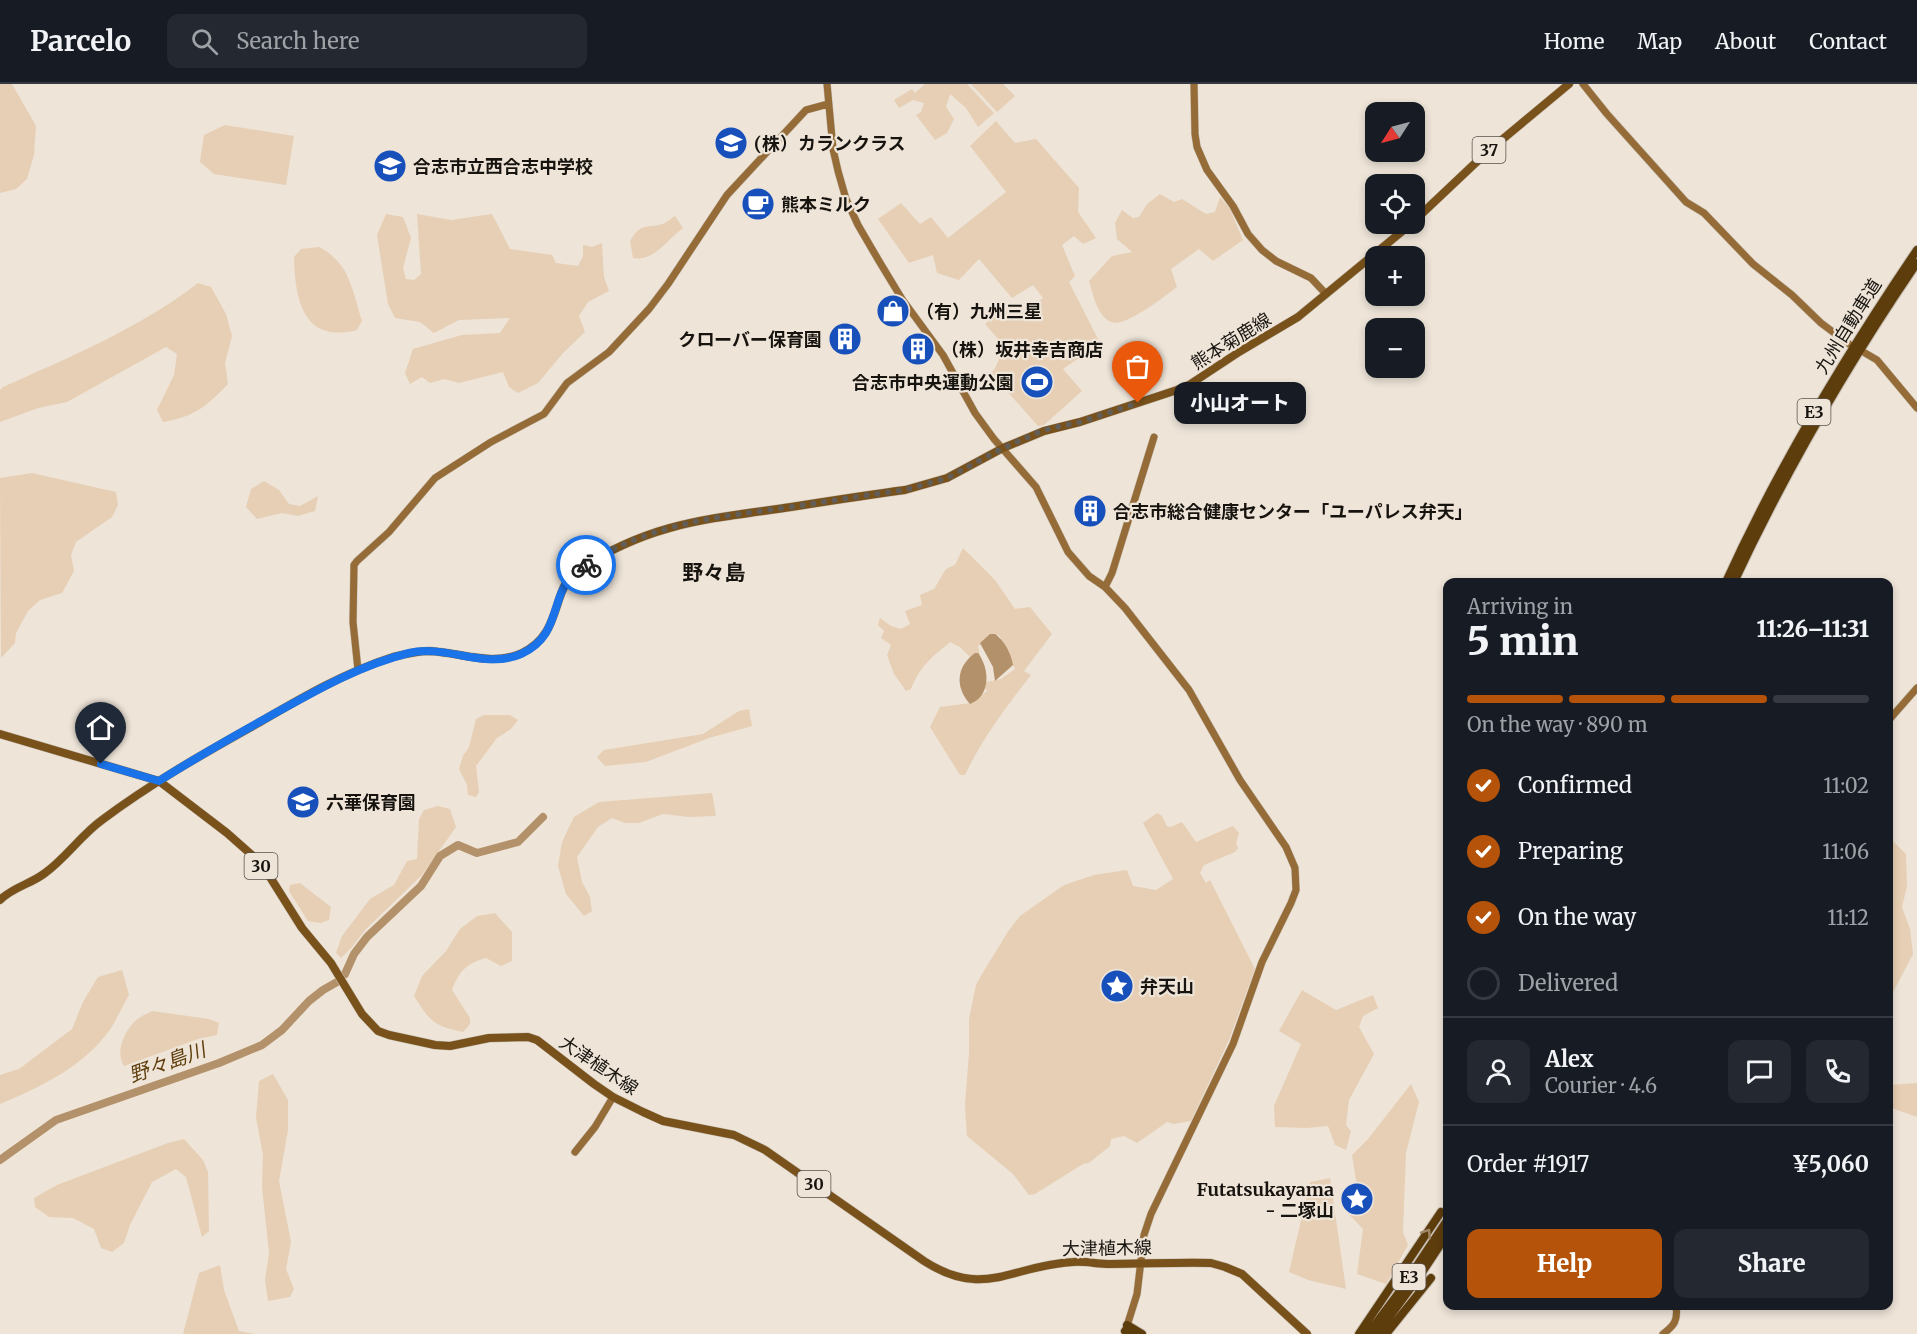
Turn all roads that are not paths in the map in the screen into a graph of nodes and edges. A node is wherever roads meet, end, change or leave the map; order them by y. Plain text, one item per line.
1 (827, 84) edge
2 (1194, 84) edge
3 (1569, 84) edge
4 (1583, 84) edge
5 (828, 104) junction
6 (1425, 211) edge
7 (1398, 234) edge
8 (1917, 250) edge
9 (1917, 262) edge
10 (1326, 294) junction
11 (1849, 344) dead end
12 (1864, 353) dead end
13 (1917, 408) edge
14 (1154, 438) dead end
15 (1003, 448) junction
16 (1728, 578) edge
17 (1736, 578) edge
18 (1104, 587) junction
19 (358, 670) junction
20 (1917, 688) edge
21 (1893, 715) edge
22 (0, 734) edge
23 (159, 781) junction
24 (0, 900) edge
25 (613, 1097) junction
26 (575, 1152) dead end
27 (1441, 1212) dead end
28 (1443, 1226) edge
29 (1443, 1240) edge
30 (1142, 1263) junction
31 (1431, 1278) dead end
32 (1676, 1310) edge
33 (1402, 1314) junction
34 (1126, 1331) edge
35 (1142, 1334) edge
36 (1307, 1334) edge
37 (1359, 1334) edge
38 (1368, 1334) edge
39 (1377, 1334) edge
40 (1386, 1334) edge
41 (1392, 1334) edge
42 (1663, 1334) edge

1 - 5 street
2 - 10 street
3 - 6 main road, 熊本菊鹿線 / 37
4 - 11 street
5 - 15 street
5 - 19 street
7 - 10 main road, 熊本菊鹿線 / 37
8 - 16 highway, 九州自動車道 / E3
9 - 17 highway, 九州自動車道 / E3
10 - 15 main road, 熊本菊鹿線 / 37
12 - 13 street
14 - 18 street
15 - 18 street
15 - 19 main road, 熊本菊鹿線 / 37
18 - 30 street
19 - 23 main road, 熊本菊鹿線 / 37
20 - 21 street
22 - 23 main road, 大津植木線 / 30
23 - 24 main road, 熊本菊鹿線 / 37
23 - 25 main road, 大津植木線 / 30
25 - 26 street
25 - 30 main road, 大津植木線 / 30
37 -> 27 highway
28 - 38 highway, E3
29 - 39 highway, E3
30 - 34 street
30 - 36 main road, 大津植木線 / 30
31 - 33 highway
32 - 42 street
33 - 40 highway
33 - 41 highway
34 - 35 highway

